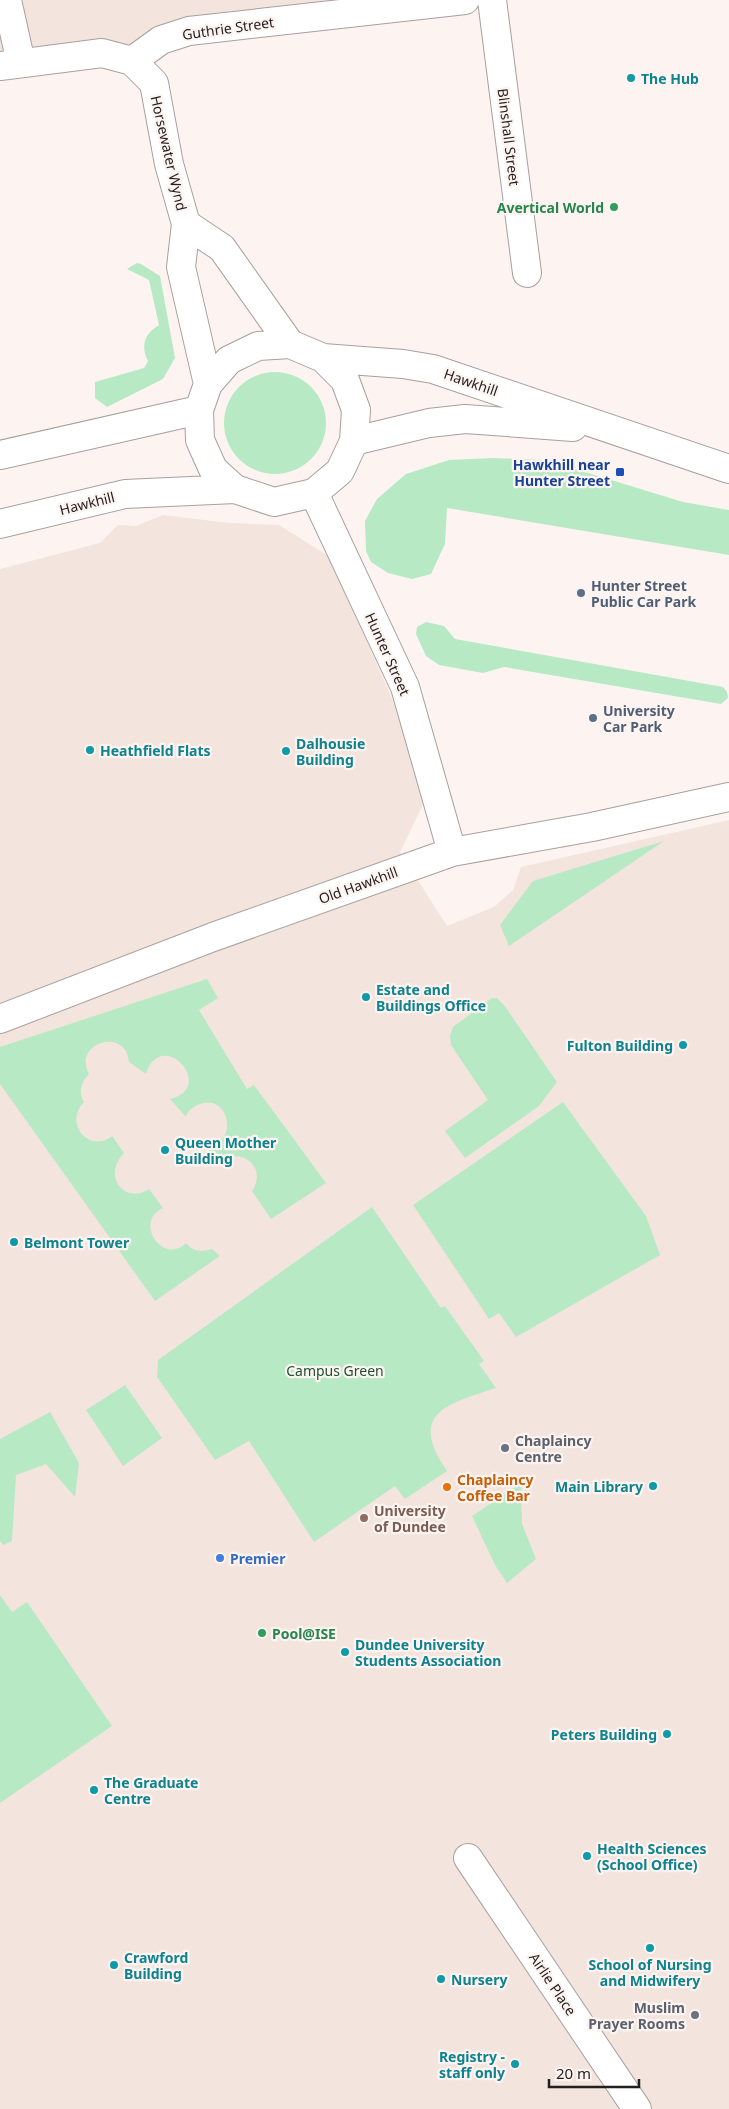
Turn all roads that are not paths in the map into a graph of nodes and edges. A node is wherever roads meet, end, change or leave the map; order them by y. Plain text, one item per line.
1 (7, 0) edge
2 (465, 0) edge
3 (492, 0) edge
4 (132, 61) junction
5 (10, 64) edge
6 (186, 224) junction
7 (527, 274) dead end
8 (290, 344) junction
9 (323, 358) junction
10 (208, 384) junction
11 (199, 410) junction
12 (615, 430) junction
13 (354, 442) junction
14 (0, 455) edge
15 (729, 469) edge
16 (235, 489) junction
17 (314, 493) junction
18 (0, 524) edge
19 (729, 797) edge
20 (452, 852) junction
21 (0, 1020) edge
22 (468, 1858) dead end
23 (637, 2109) edge

1 - 5 street
2 - 4 street, Guthrie Street
3 - 7 street, Blinshall Street
4 - 5 street
4 - 6 street, Horsewater Wynd
6 - 8 street, Horsewater Wynd
6 - 10 street, Horsewater Wynd
8 - 9 street, Hawkhill
8 - 10 street, Hawkhill
9 - 12 street, Hawkhill
9 - 13 street, Hawkhill
10 - 11 street, Hawkhill
11 - 14 street
11 - 16 street, Hawkhill
12 - 13 street, Hawkhill
12 - 15 street, Hawkhill
13 - 17 street, Hawkhill
16 - 17 street, Hawkhill
16 - 18 street, Hawkhill
17 - 20 street, Hunter Street
19 - 20 street, Old Hawkhill
20 - 21 street, Old Hawkhill
22 - 23 street, Airlie Place

